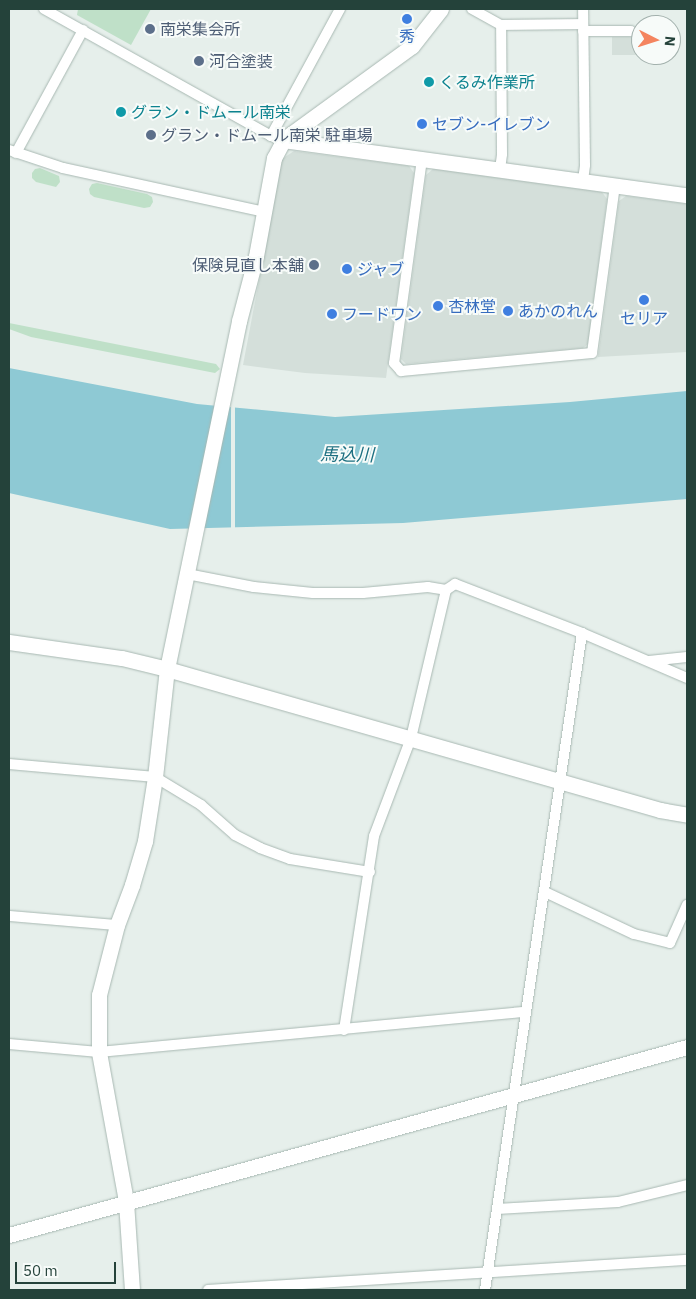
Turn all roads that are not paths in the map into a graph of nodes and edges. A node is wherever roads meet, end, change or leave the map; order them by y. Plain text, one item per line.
1 (44, 9) edge
2 (68, 9) edge
3 (340, 9) edge
4 (439, 9) edge
5 (472, 9) edge
6 (583, 9) edge
7 (62, 19) junction
8 (501, 25) junction
9 (584, 27) junction
10 (83, 30) junction
11 (631, 31) dead end
12 (277, 138) junction
13 (12, 151) edge
14 (422, 159) junction
15 (500, 169) junction
16 (583, 180) junction
17 (615, 185) junction
18 (687, 195) edge
19 (264, 212) junction
20 (187, 574) junction
21 (446, 590) junction
22 (582, 633) junction
23 (9, 642) edge
24 (687, 657) edge
25 (648, 661) junction
26 (167, 669) junction
27 (687, 678) edge
28 (411, 738) junction
29 (9, 764) edge
30 (155, 777) junction
31 (560, 780) junction
32 (687, 814) edge
33 (370, 872) junction
34 (545, 892) junction
35 (687, 905) edge
36 (9, 916) edge
37 (118, 925) junction
38 (526, 1012) junction
39 (344, 1030) junction
40 (9, 1044) edge
41 (687, 1047) edge
42 (99, 1052) junction
43 (514, 1095) junction
44 (687, 1185) edge
45 (126, 1201) junction
46 (497, 1209) junction
47 (9, 1235) edge
48 (687, 1260) edge
49 (488, 1274) junction
50 (132, 1290) edge
51 (208, 1290) edge
52 (485, 1290) edge

1 - 7 street
2 - 7 street
3 - 12 street
4 - 12 street
5 - 8 street
6 - 9 street
7 - 10 street
8 - 9 street
8 - 15 street
9 - 11 street
9 - 16 street
10 - 12 street
10 - 13 street
12 - 14 street
12 - 19 street
13 - 19 street
14 - 15 street
14 - 17 street
15 - 16 street
16 - 17 street
17 - 18 street
19 - 20 street
20 - 21 street
20 - 26 street
21 - 22 street
21 - 28 street
22 - 25 street
22 - 31 street
23 - 26 street
24 - 25 street
25 - 27 street
26 - 28 street
26 - 30 street
28 - 31 street
28 - 33 street
29 - 30 street
30 - 33 street
30 - 37 street
31 - 32 street
31 - 34 street
33 - 39 street
34 - 35 street
34 - 38 street
36 - 37 street
37 - 42 street
38 - 39 street
38 - 43 street
39 - 42 street
40 - 42 street
41 - 43 street
42 - 45 street
43 - 45 street
43 - 46 street
44 - 46 street
45 - 47 street
45 - 50 street
46 - 49 street
48 - 49 street
49 - 51 street
49 - 52 street

